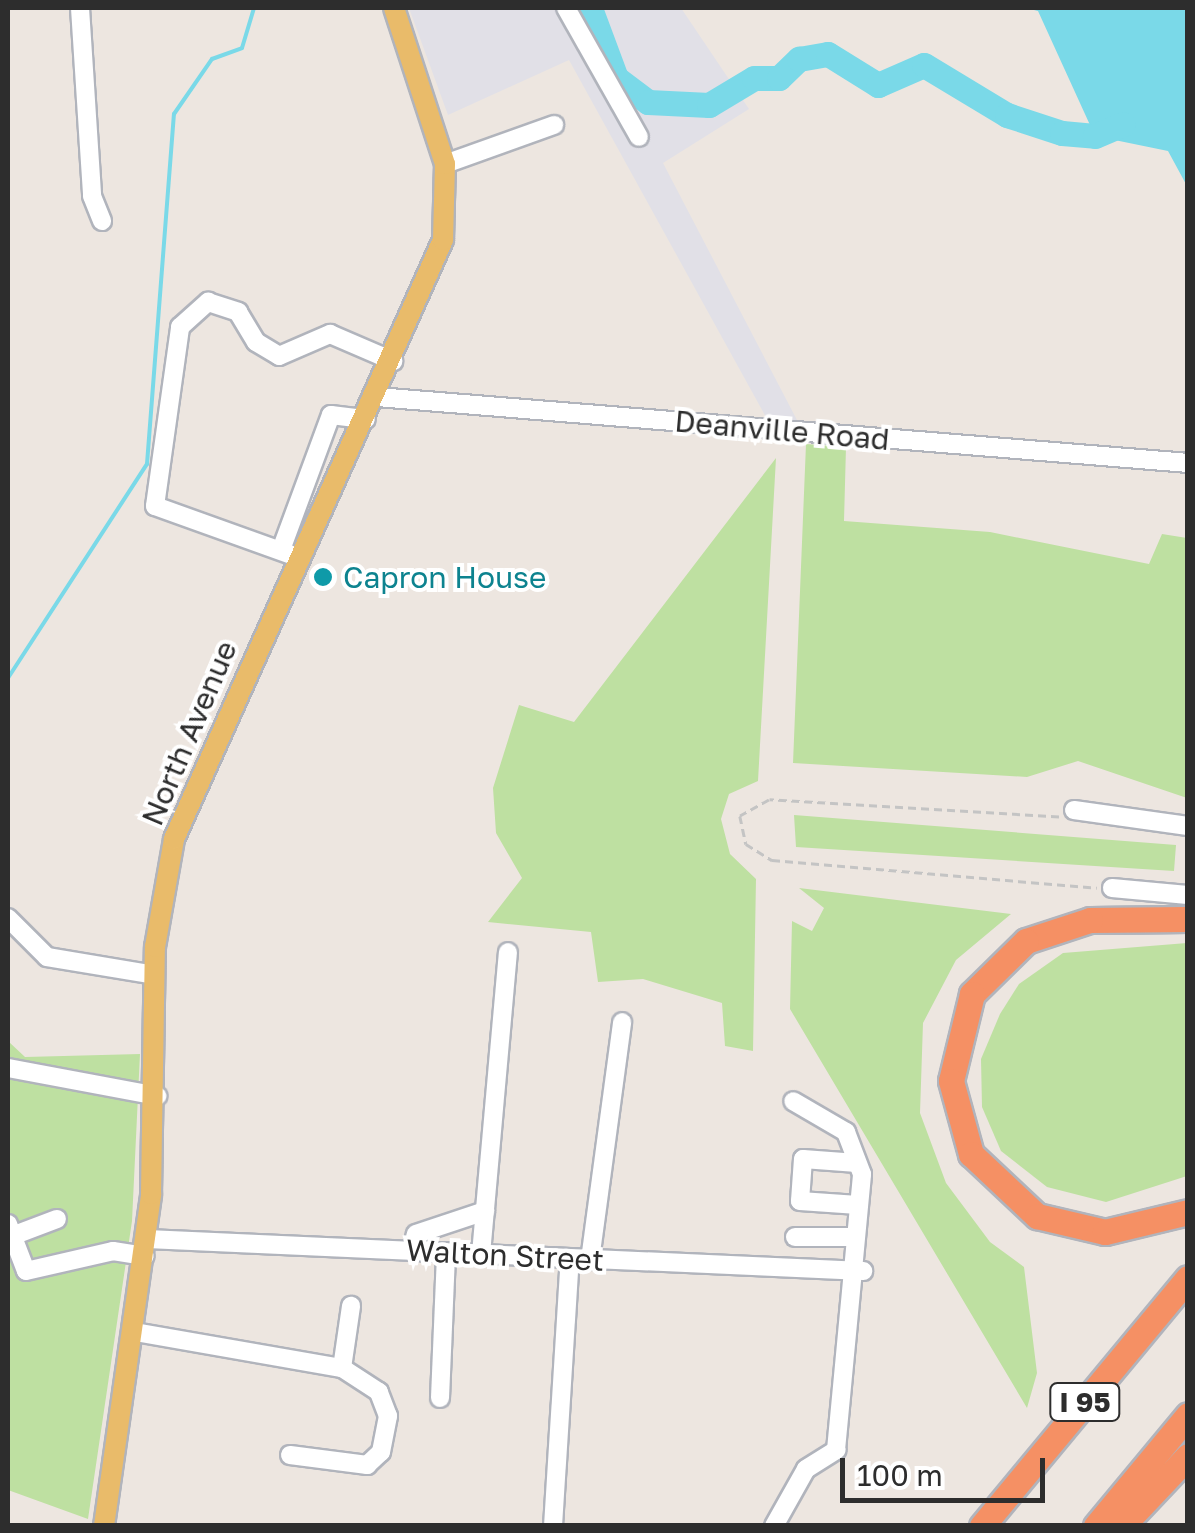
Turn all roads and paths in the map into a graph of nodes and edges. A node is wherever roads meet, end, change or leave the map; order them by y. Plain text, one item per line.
1 (80, 8) edge
2 (394, 8) edge
3 (566, 8) edge
4 (554, 125) dead end
5 (639, 137) dead end
6 (444, 164) junction
7 (102, 222) dead end
8 (393, 361) junction
9 (377, 397) junction
10 (366, 419) junction
11 (1188, 462) edge
12 (291, 554) junction
13 (1074, 810) joint
14 (1188, 826) edge
15 (1112, 888) joint
16 (1188, 895) edge
17 (8, 918) edge
18 (1188, 919) edge
19 (508, 952) dead end
20 (155, 975) junction
21 (622, 1022) dead end
22 (8, 1068) edge
23 (157, 1096) junction
24 (793, 1101) dead end
25 (858, 1163) junction
26 (858, 1206) junction
27 (484, 1211) junction
28 (1188, 1212) edge
29 (58, 1219) dead end
30 (10, 1230) edge
31 (795, 1237) dead end
32 (853, 1237) junction
33 (146, 1247) junction
34 (412, 1250) junction
35 (446, 1252) junction
36 (481, 1254) junction
37 (570, 1258) junction
38 (590, 1260) junction
39 (856, 1271) junction
40 (1188, 1278) edge
41 (350, 1306) dead end
42 (135, 1332) junction
43 (342, 1368) junction
44 (440, 1398) dead end
45 (1188, 1415) edge
46 (290, 1454) dead end
47 (1188, 1456) edge
48 (104, 1526) edge
49 (553, 1526) edge
50 (774, 1526) edge
51 (982, 1526) edge
52 (1096, 1526) edge
53 (1122, 1526) edge

1 - 7 street
2 - 6 main road, North Avenue
3 - 5 street
4 - 6 street
6 - 8 main road, North Avenue
8 - 9 main road, North Avenue
8 - 12 street
9 - 10 main road, North Avenue
9 - 11 street, Deanville Road
10 - 12 main road, North Avenue
10 - 12 street
12 - 20 main road, North Avenue
13 - 14 street
13 - 15 path
15 - 16 street
17 - 20 street
18 - 28 highway
19 - 27 street
20 - 23 main road, North Avenue
21 - 38 street
22 - 23 street
23 - 33 main road, North Avenue
24 - 25 street
25 - 26 street
25 - 26 street
26 - 32 street
27 - 34 street
27 - 36 street
29 - 30 street
30 - 33 street, Walton Street
31 - 32 street
32 - 39 street
33 - 34 street, Walton Street
33 - 42 main road, North Avenue
34 - 35 street, Walton Street
35 - 36 street, Walton Street
35 - 44 street
36 - 37 street, Walton Street
37 - 38 street, Walton Street
37 - 49 street
38 - 39 street, Walton Street
39 - 50 street
40 - 51 highway, I 95
41 - 43 street
42 - 43 street
42 - 48 main road, North Avenue
43 - 46 street
45 - 52 highway, I 95
47 - 53 highway

